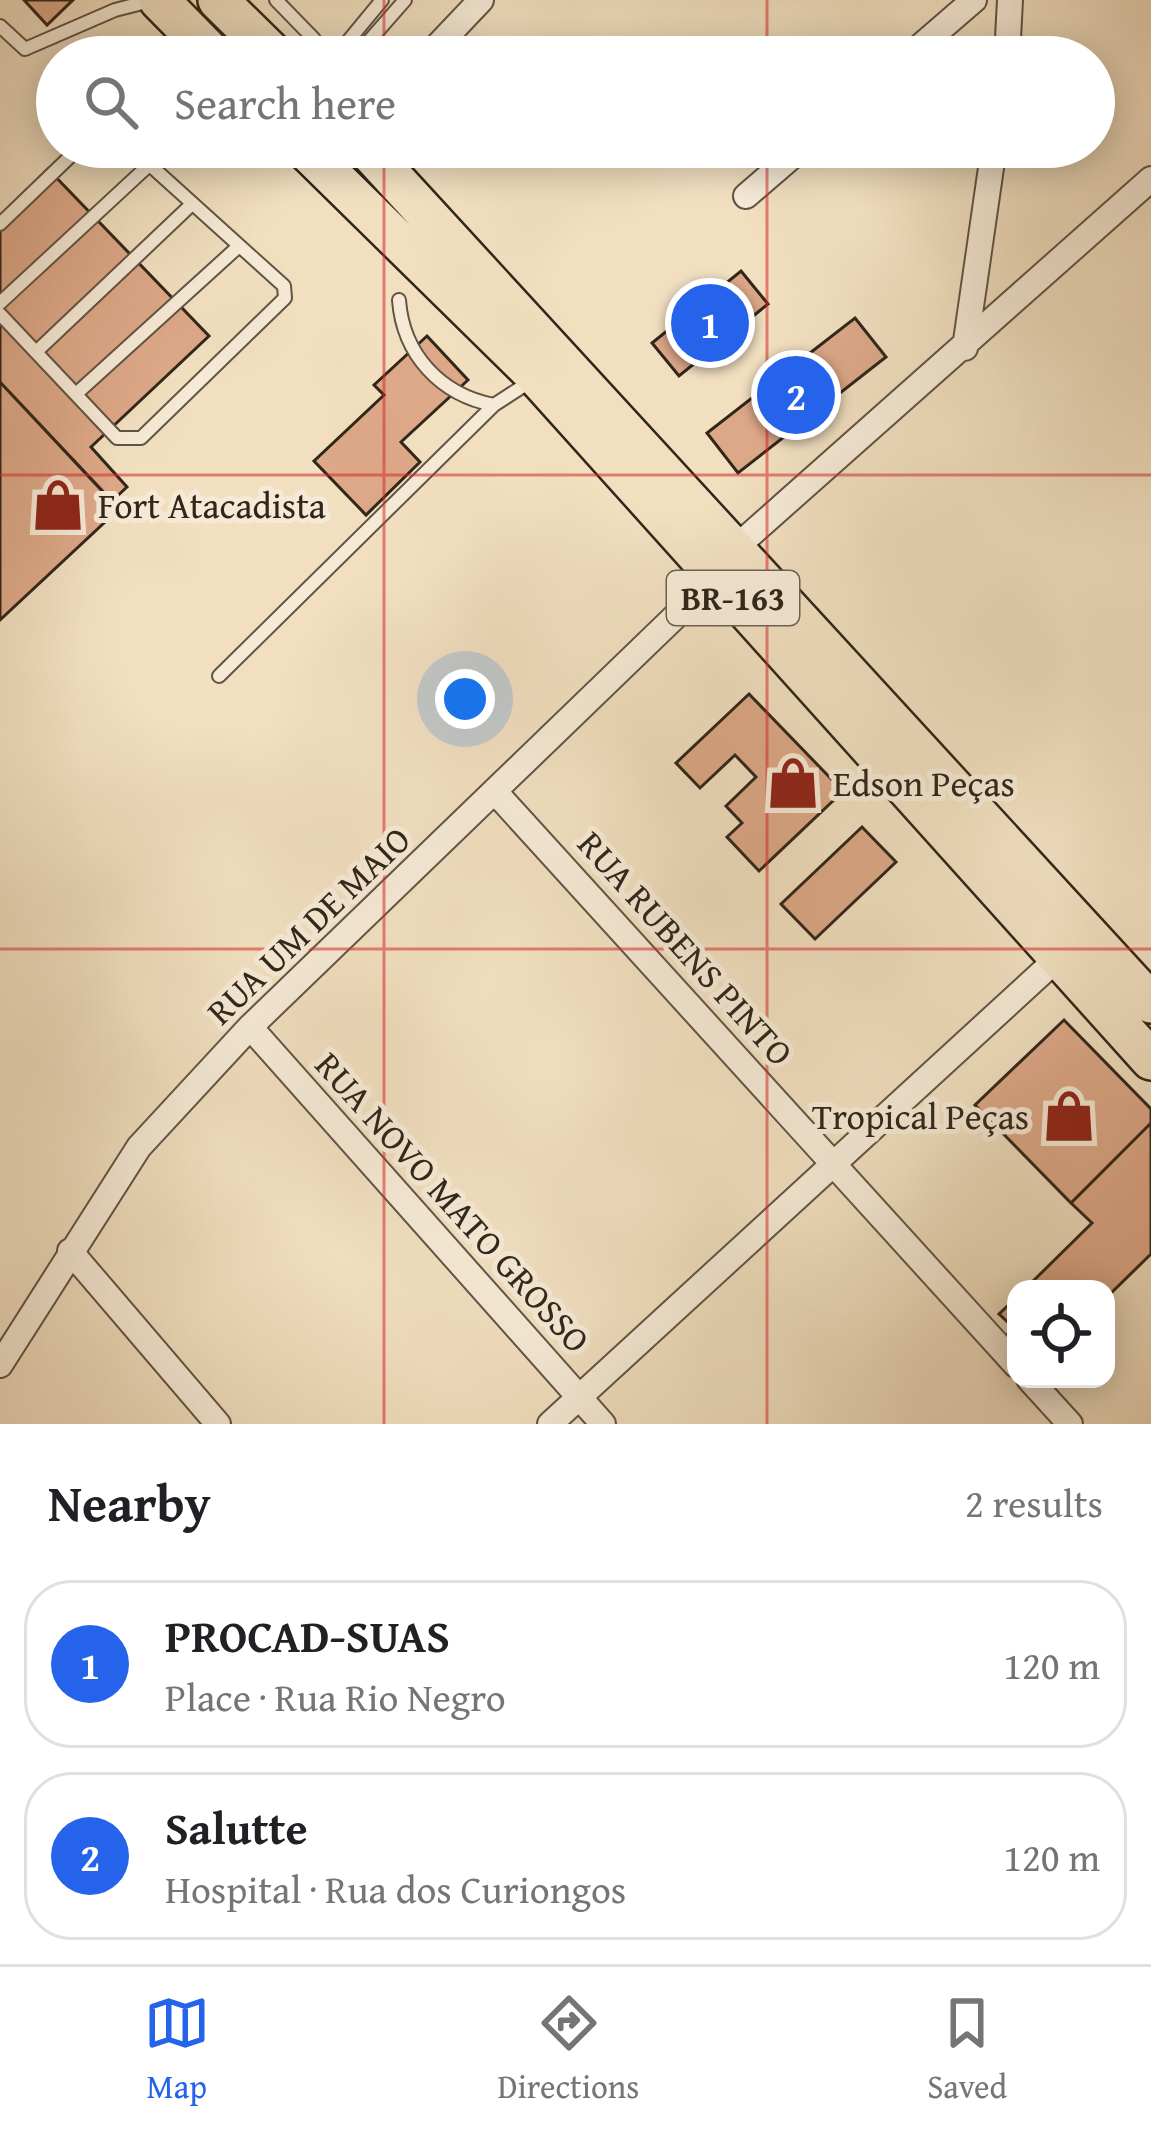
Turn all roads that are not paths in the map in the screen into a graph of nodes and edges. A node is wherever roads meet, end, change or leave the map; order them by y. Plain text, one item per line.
1 (157, 0) edge
2 (218, 0) edge
3 (276, 0) edge
4 (382, 0) edge
5 (403, 0) edge
6 (481, 0) edge
7 (974, 0) edge
8 (1010, 0) edge
9 (0, 26) edge
10 (56, 36) edge
11 (193, 36) edge
12 (255, 36) edge
13 (311, 36) edge
14 (352, 36) edge
15 (373, 36) edge
16 (447, 36) edge
17 (932, 36) edge
18 (1008, 36) edge
19 (36, 45) edge
20 (58, 168) edge
21 (146, 168) edge
22 (152, 168) edge
23 (324, 168) edge
24 (383, 168) edge
25 (779, 168) edge
26 (991, 168) edge
27 (1151, 179) edge
28 (746, 196) dead end
29 (192, 204) junction
30 (0, 224) edge
31 (239, 246) junction
32 (399, 300) dead end
33 (0, 304) edge
34 (0, 314) edge
35 (964, 348) junction
36 (36, 352) junction
37 (537, 377) junction
38 (76, 394) junction
39 (494, 405) junction
40 (724, 564) junction
41 (219, 676) dead end
42 (497, 794) junction
43 (1058, 958) junction
44 (1151, 1003) edge
45 (250, 1027) junction
46 (1151, 1060) edge
47 (832, 1162) junction
48 (70, 1251) junction
49 (1007, 1355) edge
50 (0, 1365) edge
51 (1037, 1388) edge
52 (578, 1397) junction
53 (218, 1424) edge
54 (550, 1424) edge
55 (603, 1424) edge
56 (1070, 1424) edge

1 - 10 lane
1 - 11 highway
2 - 12 highway
3 - 13 lane
4 - 14 lane
5 - 15 lane
6 - 16 street
7 - 17 street
8 - 18 street
9 - 19 lane
20 - 30 lane
21 - 33 lane
22 - 29 lane
23 - 37 highway, BR-163
24 - 40 highway, BR-163
25 - 28 street
26 - 35 street
27 - 35 street, RUA UM DE MAIO
29 - 31 lane
29 - 36 lane
31 - 38 lane
31 - 38 lane
32 - 39 lane
34 - 36 lane
35 - 40 street, RUA UM DE MAIO
36 - 38 lane
37 - 39 lane
37 - 40 highway, BR-163
39 - 41 lane
40 - 42 street, RUA UM DE MAIO
40 - 43 highway, BR-163
40 - 44 highway, BR-163
42 - 45 street, RUA UM DE MAIO
42 - 47 street, RUA RUBENS PINTO
43 - 46 highway, BR-163
43 - 47 street
45 - 48 street, RUA UM DE MAIO
45 - 52 street, RUA NOVO MATO GROSSO
47 - 49 street, RUA RUBENS PINTO
47 - 52 street
48 - 50 street, RUA UM DE MAIO
48 - 53 street
51 - 56 street
52 - 54 street
52 - 55 street, RUA NOVO MATO GROSSO

